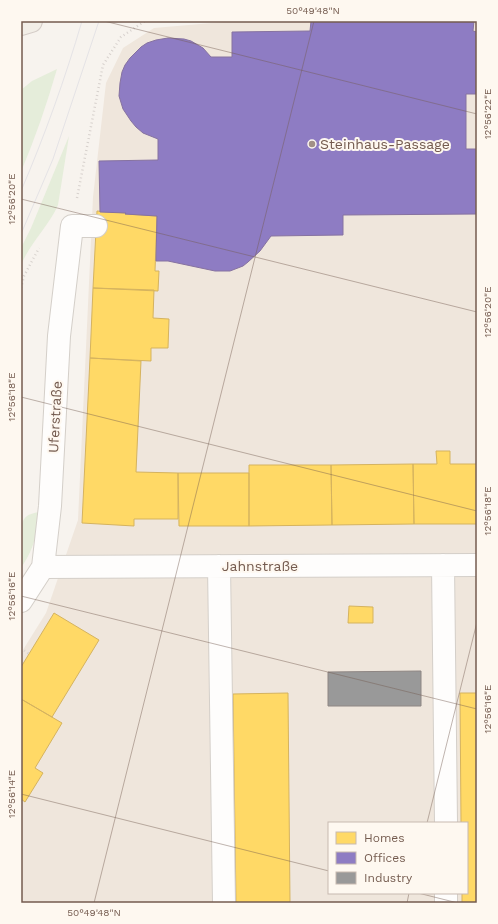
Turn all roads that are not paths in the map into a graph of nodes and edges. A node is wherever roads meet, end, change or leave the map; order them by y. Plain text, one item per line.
1 (31, 21) edge
2 (21, 24) edge
3 (96, 226) dead end
4 (444, 565) junction
5 (477, 565) edge
6 (219, 566) junction
7 (43, 567) junction
8 (21, 601) edge
9 (446, 822) edge
10 (224, 903) edge

1 - 2 main road
3 - 7 street, Uferstraße
4 - 5 street, Jahnstraße
4 - 6 street, Jahnstraße
4 - 9 street
6 - 7 street, Jahnstraße
6 - 10 street
7 - 8 street, Uferstraße

